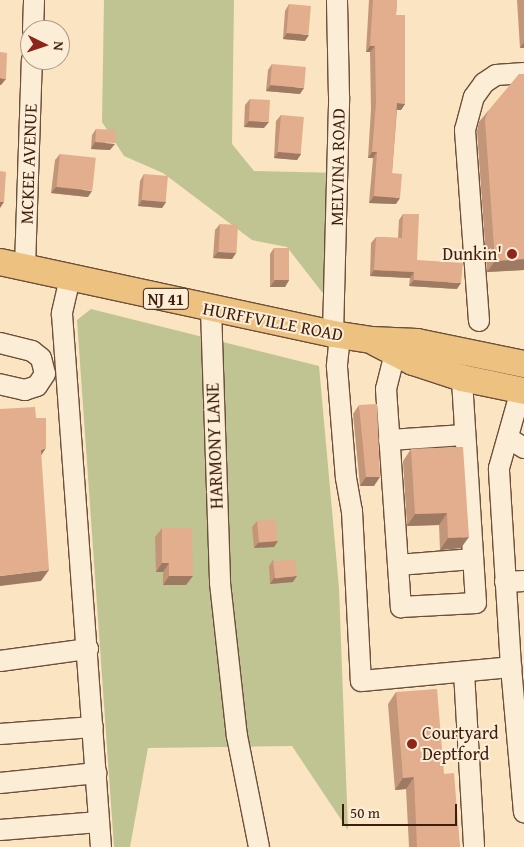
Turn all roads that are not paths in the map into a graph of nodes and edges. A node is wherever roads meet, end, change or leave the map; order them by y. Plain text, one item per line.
1 (34, 0) edge
2 (337, 0) edge
3 (33, 20) edge
4 (31, 70) edge
5 (524, 73) edge
6 (12, 265) edge
7 (70, 278) junction
8 (211, 309) junction
9 (479, 321) dead end
10 (337, 335) junction
11 (371, 340) junction
12 (0, 343) edge
13 (395, 353) junction
14 (524, 364) edge
15 (462, 378) junction
16 (0, 384) edge
17 (523, 390) edge
18 (465, 435) junction
19 (389, 440) junction
20 (516, 443) edge
21 (473, 559) junction
22 (398, 565) junction
23 (515, 582) edge
24 (88, 649) junction
25 (0, 661) edge
26 (511, 667) junction
27 (464, 672) junction
28 (93, 727) junction
29 (0, 734) edge
30 (96, 773) junction
31 (0, 783) edge
32 (524, 812) edge
33 (99, 822) junction
34 (0, 830) edge
35 (101, 847) edge
36 (259, 847) edge
37 (474, 847) edge

1 - 3 street
2 - 10 street, MELVINA ROAD
4 - 6 street, MCKEE AVENUE
5 - 9 street
6 - 7 main road, HURFFVILLE ROAD / NJ 41
7 - 8 main road, HURFFVILLE ROAD / NJ 41
7 - 24 street
8 - 10 main road, HURFFVILLE ROAD / NJ 41
8 - 36 street, HARMONY LANE
10 - 11 main road, HURFFVILLE ROAD / NJ 41
10 - 27 street, MELVINA ROAD
11 - 13 main road, HURFFVILLE ROAD / NJ 41
11 - 14 main road, HURFFVILLE ROAD / NJ 41
12 - 16 street
13 - 15 main road, HURFFVILLE ROAD / NJ 41
13 - 19 street
15 - 17 main road, HURFFVILLE ROAD / NJ 41
15 - 18 street
17 - 20 street
18 - 19 street
18 - 21 street
19 - 22 street
20 - 23 street
21 - 22 street
21 - 22 street
23 - 26 street
24 - 25 street
24 - 28 street
26 - 27 street
26 - 32 street
27 - 37 street
28 - 29 street
28 - 30 street
30 - 31 street
30 - 33 street
33 - 34 street
33 - 35 street

